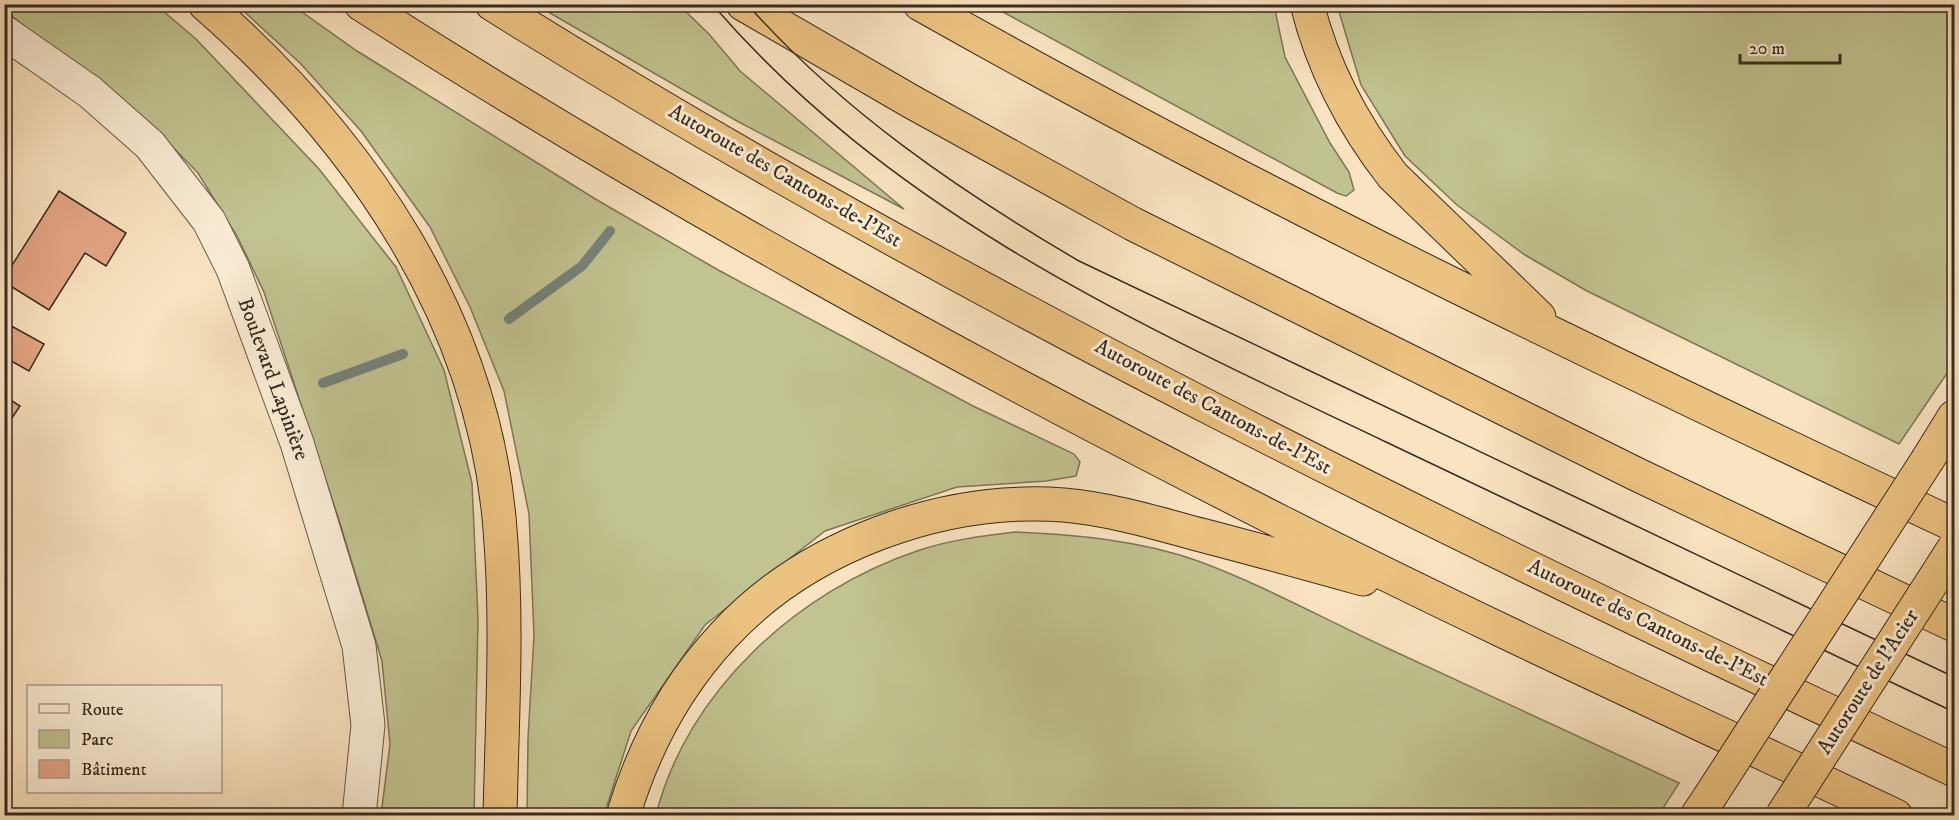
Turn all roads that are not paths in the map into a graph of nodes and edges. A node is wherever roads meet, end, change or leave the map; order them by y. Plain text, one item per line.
1 (205, 4) edge
2 (361, 4) edge
3 (492, 4) edge
4 (743, 4) edge
5 (920, 4) edge
6 (1307, 4) edge
7 (4, 32) edge
8 (1562, 339) junction
9 (1954, 417) edge
10 (1954, 525) edge
11 (1954, 548) edge
12 (1437, 599) junction
13 (1954, 625) edge
14 (1954, 770) edge
15 (1703, 807) edge
16 (359, 816) edge
17 (500, 816) edge
18 (623, 816) edge
19 (1782, 816) edge
20 (1896, 816) edge

1 - 17 highway
2 - 12 highway
3 - 14 highway, Autoroute des Cantons-de-l'Est
4 - 13 highway
5 - 8 highway
6 - 8 highway
7 - 16 street, Boulevard Lapinière
8 - 10 highway
9 - 15 highway, bridge
11 - 19 highway, Autoroute de l'Acier, bridge
12 - 18 highway
12 - 20 highway

